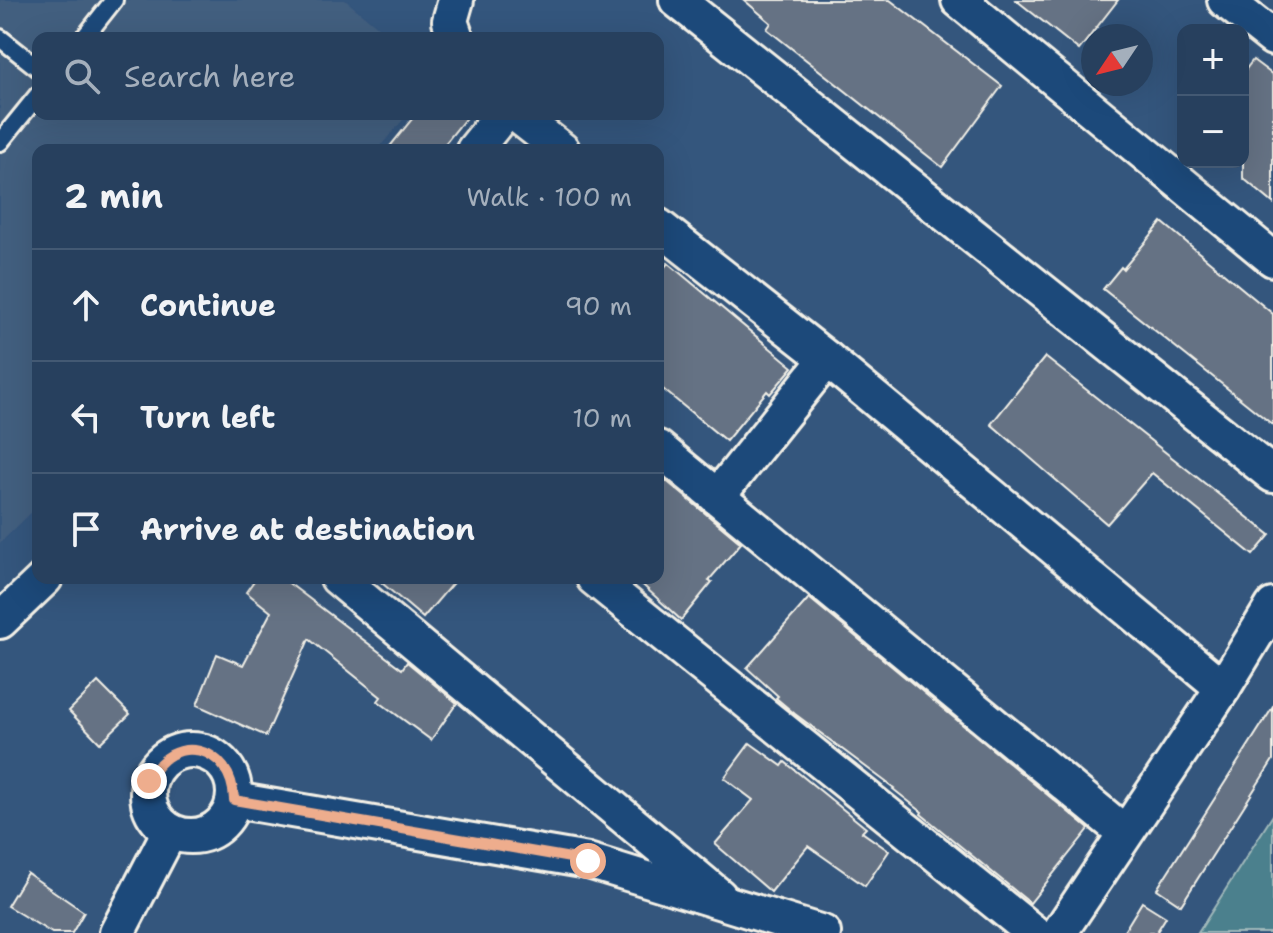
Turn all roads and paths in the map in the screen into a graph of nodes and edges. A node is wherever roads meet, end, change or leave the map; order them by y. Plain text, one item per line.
1 (114, 0) edge
2 (456, 0) edge
3 (677, 0) edge
4 (959, 0) edge
5 (1243, 6) edge
6 (89, 32) edge
7 (454, 32) edge
8 (0, 38) edge
9 (1273, 38) edge
10 (32, 63) edge
11 (32, 102) edge
12 (498, 120) edge
13 (524, 120) edge
14 (0, 142) edge
15 (479, 144) edge
16 (554, 144) edge
17 (664, 231) edge
18 (1273, 259) edge
19 (827, 359) junction
20 (664, 453) edge
21 (1273, 475) edge
22 (717, 497) junction
23 (39, 584) edge
24 (345, 584) edge
25 (601, 584) edge
26 (1273, 606) edge
27 (0, 621) edge
28 (1223, 688) junction
29 (234, 800) junction
30 (170, 831) junction
31 (1125, 833) junction
32 (730, 906) junction
33 (117, 933) edge
34 (823, 933) edge
35 (1034, 933) edge
36 (1059, 933) edge

1 - 6 lane
2 - 7 street
3 - 21 street
4 - 18 street
5 - 9 street
8 - 10 lane
11 - 14 lane
12 - 15 street
13 - 16 street
17 - 19 street
19 - 22 street
19 - 28 street
20 - 22 street
22 - 31 street
23 - 27 street
24 - 32 street
25 - 35 street
26 - 28 street
28 - 31 street
29 - 30 street
29 - 30 street
29 - 32 street
30 - 33 street
31 - 36 street
32 - 34 street

